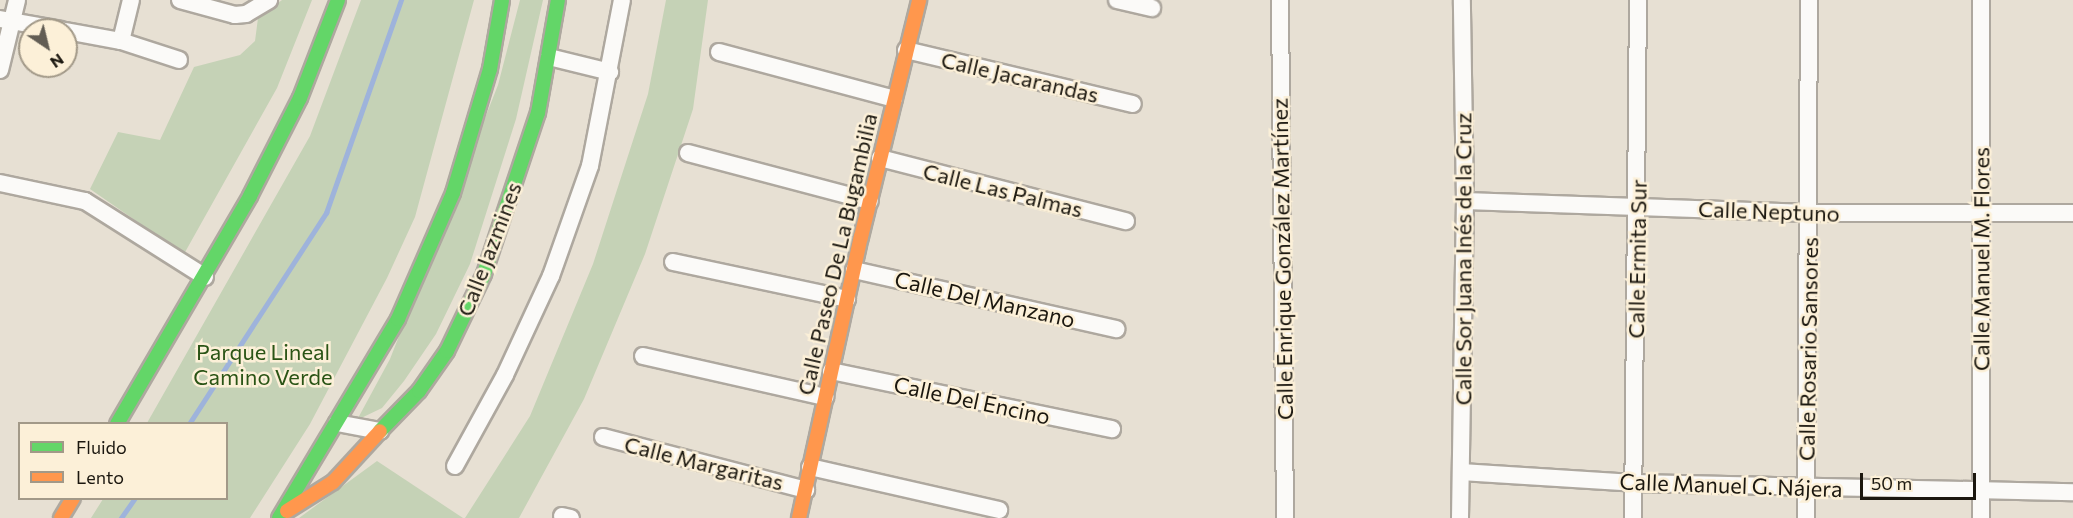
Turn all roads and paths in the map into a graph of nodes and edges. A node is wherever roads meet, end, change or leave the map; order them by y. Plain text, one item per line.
1 (17, 0) edge
2 (131, 0) edge
3 (269, 0) edge
4 (338, 0) edge
5 (502, 0) edge
6 (510, 0) edge
7 (558, 0) edge
8 (622, 0) edge
9 (919, 0) edge
10 (1118, 0) edge
11 (1280, 0) edge
12 (1461, 0) edge
13 (1638, 0) edge
14 (1809, 0) edge
15 (1981, 0) edge
16 (187, 1) edge
17 (1152, 8) dead end
18 (7, 20) edge
19 (78, 33) edge
20 (121, 41) junction
21 (906, 50) junction
22 (719, 52) dead end
23 (549, 57) junction
24 (179, 60) dead end
25 (490, 69) junction
26 (0, 70) edge
27 (610, 72) junction
28 (894, 99) junction
29 (1133, 104) dead end
30 (688, 153) dead end
31 (880, 158) junction
32 (0, 183) edge
33 (870, 201) junction
34 (1466, 201) junction
35 (1638, 206) junction
36 (1810, 213) junction
37 (2073, 213) edge
38 (1981, 215) junction
39 (1126, 221) dead end
40 (673, 262) dead end
41 (854, 270) junction
42 (205, 278) junction
43 (847, 299) junction
44 (1116, 329) dead end
45 (643, 356) dead end
46 (831, 371) junction
47 (825, 397) junction
48 (118, 422) edge
49 (337, 423) junction
50 (1112, 429) dead end
51 (380, 431) junction
52 (603, 437) dead end
53 (454, 466) dead end
54 (810, 467) junction
55 (1461, 472) junction
56 (1634, 483) junction
57 (1806, 488) junction
58 (1981, 489) junction
59 (806, 490) junction
60 (2073, 492) edge
61 (72, 500) edge
62 (999, 510) dead end
63 (281, 516) edge
64 (61, 518) edge
65 (799, 518) edge
66 (1285, 518) edge
67 (1460, 518) edge
68 (1633, 518) edge
69 (1806, 518) edge
70 (1981, 518) edge

1 - 18 street
2 - 20 street
3 - 16 street
4 - 42 main road
5 - 25 main road
6 - 25 main road
7 - 23 main road, Calle Jazmines
8 - 27 street
9 - 21 main road, Calle Paseo De La Bugambilia
10 - 17 street
11 - 66 street, Calle Enrique González Martínez
12 - 34 street, Calle Sor Juana Inés de la Cruz
13 - 35 street, Calle Ermita Sur
14 - 36 street, Calle Rosario Sansores
15 - 38 street, Calle Manuel M. Flores
18 - 26 street
19 - 20 street
20 - 24 street
21 - 28 main road, Calle Paseo De La Bugambilia
21 - 29 street, Calle Jacarandas
22 - 28 street
23 - 27 street
23 - 51 main road, Calle Jazmines
25 - 49 main road
27 - 53 street
28 - 31 main road, Calle Paseo De La Bugambilia
30 - 33 street
31 - 33 main road, Calle Paseo De La Bugambilia
31 - 39 street, Calle Las Palmas
32 - 42 street
33 - 41 main road, Calle Paseo De La Bugambilia
34 - 35 street, Calle Neptuno
34 - 55 street, Calle Sor Juana Inés de la Cruz
35 - 36 street, Calle Neptuno
35 - 56 street, Calle Ermita Sur
36 - 38 street, Calle Neptuno
36 - 57 street, Calle Rosario Sansores
37 - 38 street, Calle Neptuno
38 - 58 street, Calle Manuel M. Flores
40 - 43 street
41 - 43 main road, Calle Paseo De La Bugambilia
41 - 44 street, Calle Del Manzano
42 - 48 main road
43 - 46 main road, Calle Paseo De La Bugambilia
45 - 47 street
46 - 47 main road, Calle Paseo De La Bugambilia
46 - 50 street, Calle Del Encino
47 - 54 main road, Calle Paseo De La Bugambilia
49 - 51 street
49 - 63 main road
51 - 63 main road, Calle Jazmines
52 - 59 street, Calle Margaritas
54 - 59 main road, Calle Paseo De La Bugambilia
54 - 62 street
55 - 56 street, Calle Manuel G. Nájera
55 - 67 street, Calle Sor Juana Inés de la Cruz
56 - 57 street, Calle Manuel G. Nájera
56 - 68 street, Calle Ermita Sur
57 - 58 street, Calle Manuel G. Nájera
57 - 69 street, Calle Rosario Sansores
58 - 60 street, Calle Manuel G. Nájera
58 - 70 street, Calle Manuel M. Flores
59 - 65 main road, Calle Paseo De La Bugambilia
61 - 64 main road

